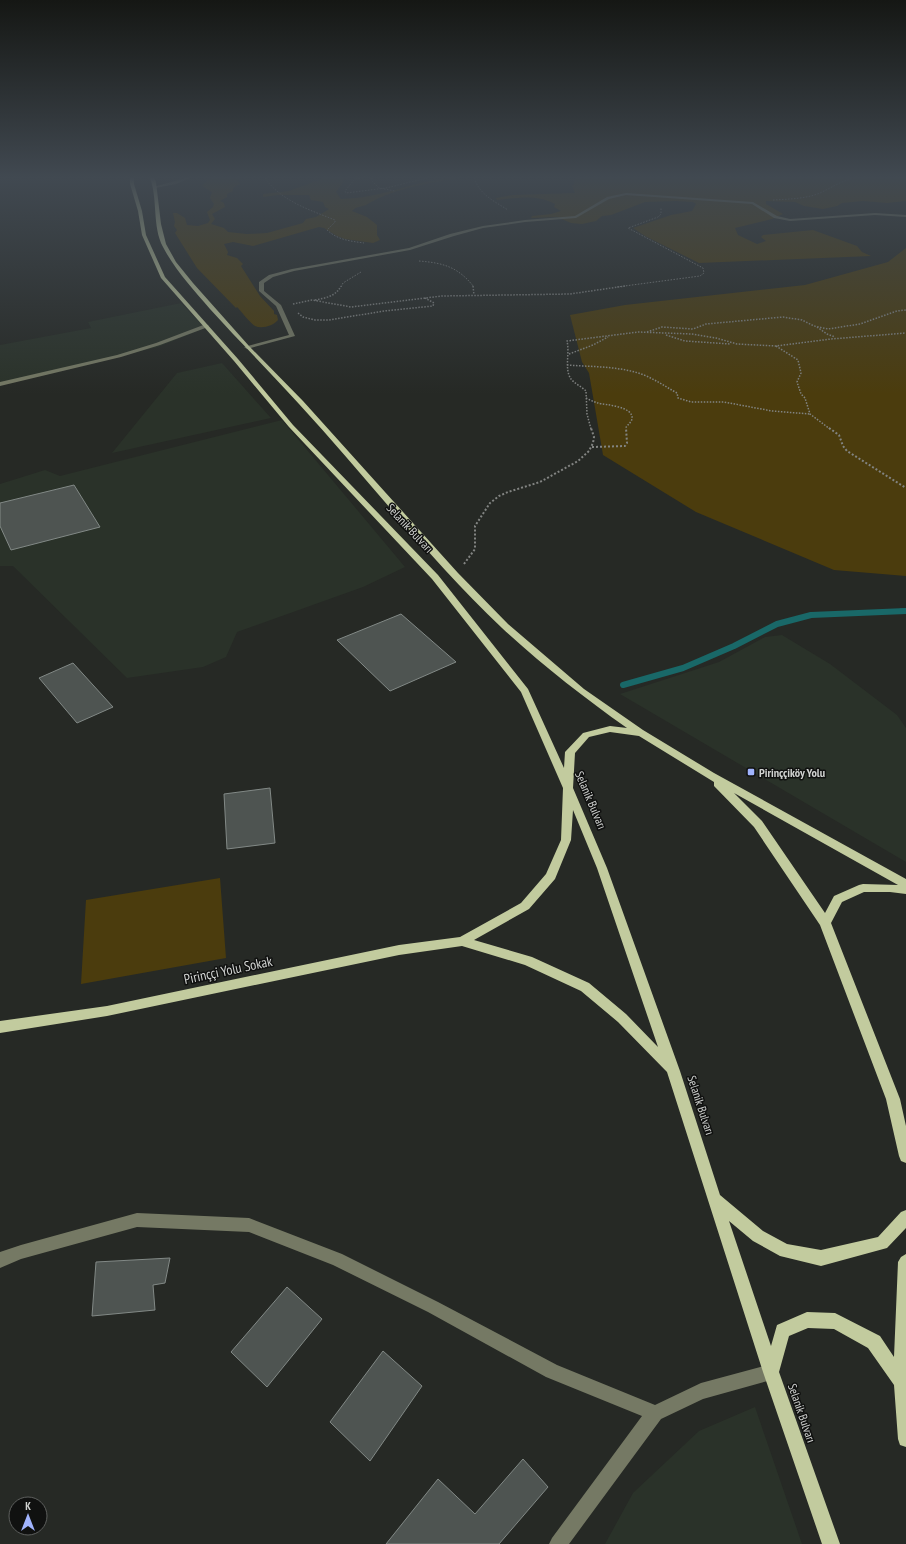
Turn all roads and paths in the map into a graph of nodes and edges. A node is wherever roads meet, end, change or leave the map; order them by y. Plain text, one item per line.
1 (150, 250) edge
2 (167, 250) edge
3 (378, 250) edge
4 (403, 250) edge
5 (669, 250) edge
6 (382, 253) junction
7 (416, 260) dead end
8 (362, 272) dead end
9 (474, 295) junction
10 (424, 298) junction
11 (312, 300) junction
12 (906, 310) edge
13 (206, 326) junction
14 (816, 327) junction
15 (647, 332) junction
16 (906, 332) edge
17 (616, 334) junction
18 (664, 334) junction
19 (838, 338) junction
20 (737, 344) junction
21 (776, 346) junction
22 (247, 347) junction
23 (568, 354) junction
24 (567, 365) junction
25 (0, 384) edge
26 (586, 398) junction
27 (810, 414) junction
28 (591, 447) junction
29 (906, 488) edge
30 (455, 575) junction
31 (641, 733) junction
32 (710, 775) junction
33 (568, 787) junction
34 (906, 884) edge
35 (906, 890) edge
36 (825, 924) junction
37 (462, 941) junction
38 (0, 1027) edge
39 (673, 1071) junction
40 (906, 1156) edge
41 (716, 1200) junction
42 (906, 1217) edge
43 (0, 1260) edge
44 (906, 1262) edge
45 (771, 1372) junction
46 (902, 1383) junction
47 (655, 1413) junction
48 (906, 1439) edge
49 (558, 1544) edge
50 (830, 1544) edge

1 - 13 main road, Selanik Bulvarı
2 - 22 main road, Selanik Bulvarı
3 - 6 path
4 - 6 street
5 - 9 path
6 - 22 street
7 - 9 path
8 - 11 path
9 - 10 path
10 - 11 path
10 - 11 path
12 - 14 path
13 - 25 street
13 - 33 main road, Selanik Bulvarı
14 - 15 path
14 - 19 path
15 - 17 path
15 - 18 path
16 - 19 path
17 - 23 path
17 - 23 path
18 - 20 path
18 - 20 path
19 - 21 path
20 - 21 path
21 - 27 path
22 - 30 main road, Selanik Bulvarı
23 - 24 path
24 - 26 path
24 - 27 path
26 - 28 path
26 - 28 path
27 - 29 path
28 - 30 path
30 - 31 main road, Selanik Bulvarı
31 - 32 main road, Selanik Bulvarı
31 - 33 main road
32 - 34 main road
32 - 36 main road
33 - 37 main road
33 - 39 main road, Selanik Bulvarı
35 - 36 main road
36 - 40 main road
37 - 38 main road, Pirinççi Yolu Sokak
37 - 39 main road
39 - 41 main road, Selanik Bulvarı
41 - 42 main road
41 - 45 main road, Selanik Bulvarı
43 - 47 street
44 - 46 main road
45 - 46 main road
45 - 47 street
45 - 50 main road, Selanik Bulvarı
46 - 48 main road
47 - 49 street

